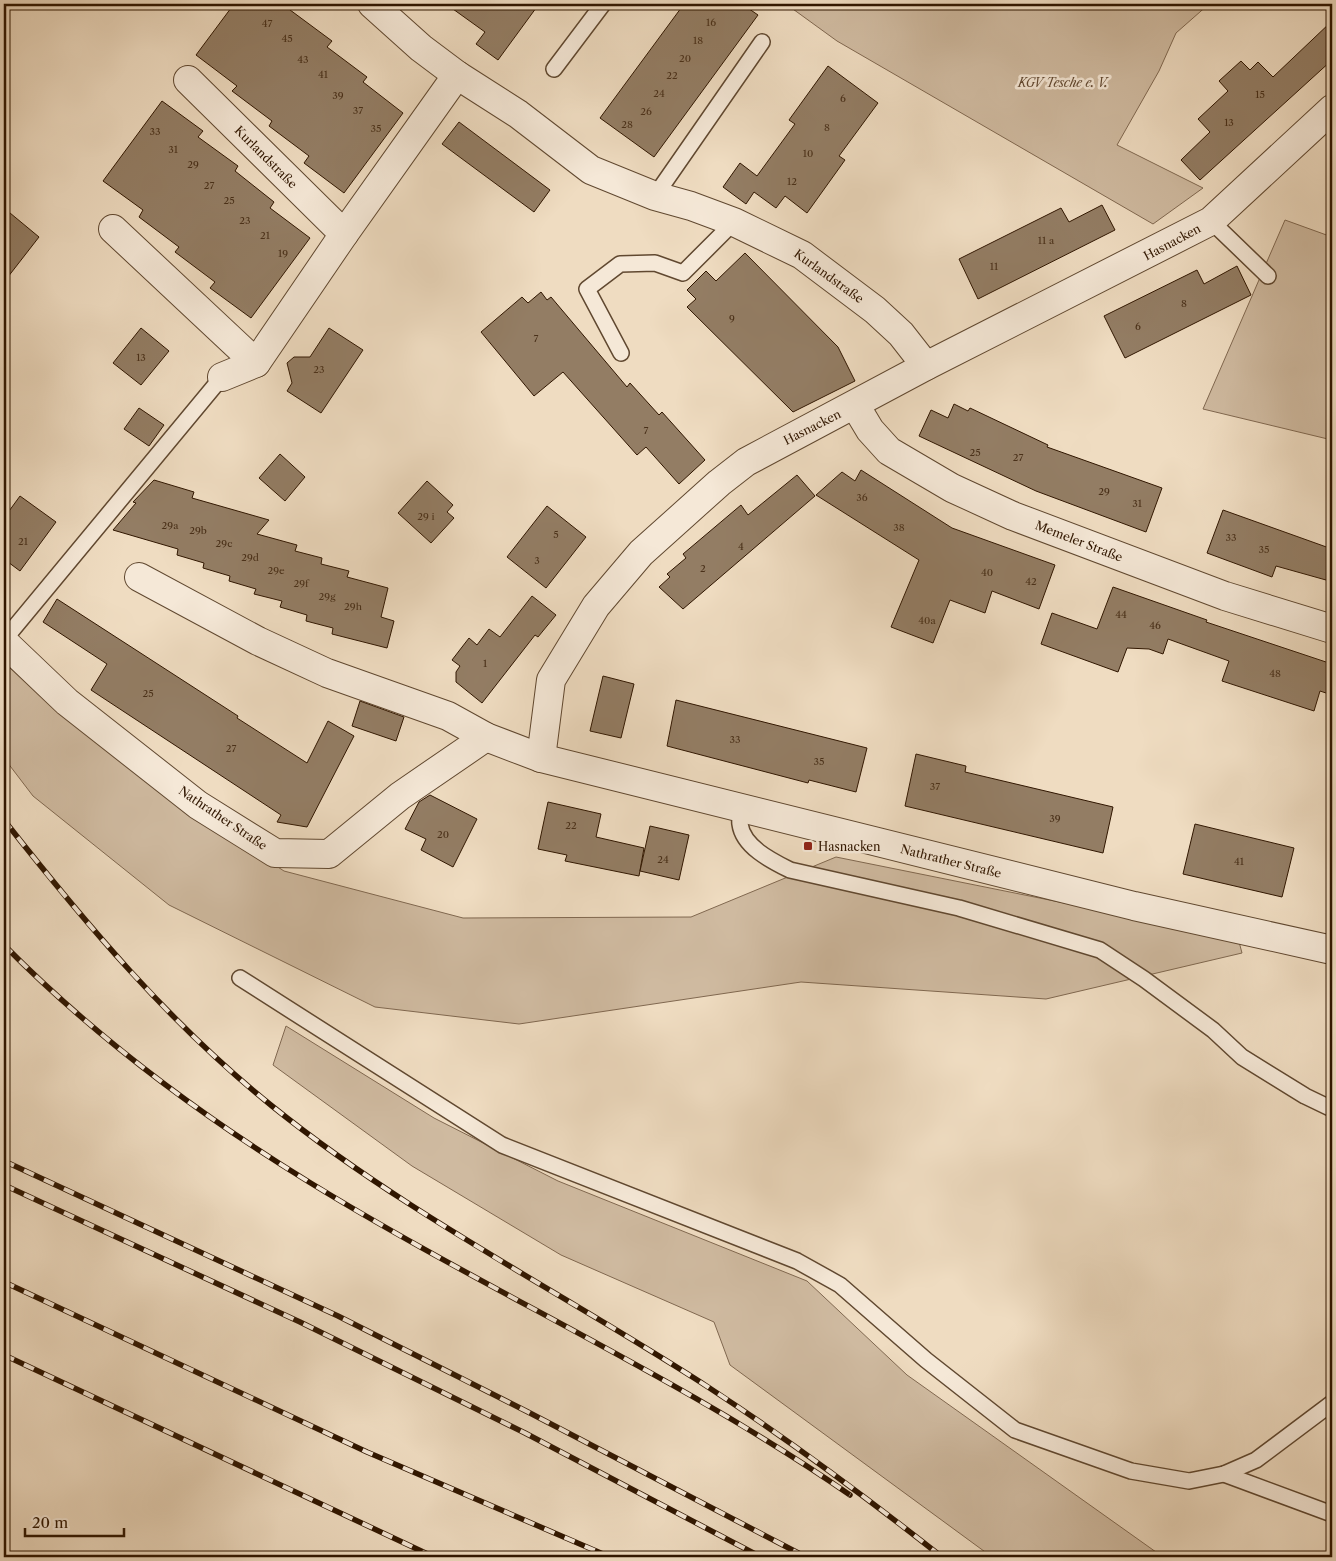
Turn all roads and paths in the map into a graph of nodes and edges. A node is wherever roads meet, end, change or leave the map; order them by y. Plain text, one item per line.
1 (372, 4) edge
2 (602, 4) edge
3 (762, 42) dead end
4 (554, 69) dead end
5 (457, 75) junction
6 (188, 80) dead end
7 (1332, 110) edge
8 (655, 196) junction
9 (1211, 221) junction
10 (734, 222) junction
11 (113, 229) dead end
12 (344, 234) junction
13 (1268, 276) dead end
14 (621, 353) dead end
15 (256, 363) junction
16 (926, 366) junction
17 (222, 377) joint
18 (855, 405) junction
19 (139, 577) dead end
20 (1332, 629) edge
21 (4, 641) edge
22 (486, 737) junction
23 (541, 758) junction
24 (742, 808) junction
25 (1332, 950) edge
26 (240, 978) dead end
27 (1332, 1110) edge
28 (1332, 1403) edge
29 (1224, 1474) junction
30 (1332, 1514) edge

1 - 5 street, Kurlandstraße
2 - 4 lane
3 - 8 lane
5 - 8 street, Kurlandstraße
5 - 12 street
6 - 12 street, Kurlandstraße
7 - 9 street, Hasnacken
8 - 10 street, Kurlandstraße
9 - 13 lane, Hasnacken
9 - 16 street, Hasnacken
10 - 14 lane
10 - 16 street, Kurlandstraße
11 - 15 street
12 - 15 street
15 - 17 street
16 - 18 street, Hasnacken
17 - 21 lane, Nathrather Straße
18 - 20 street, Memeler Straße
18 - 23 street, Hasnacken
19 - 22 street, Nathrather Straße
21 - 22 street, Nathrather Straße
22 - 23 street, Nathrather Straße
23 - 24 street, Nathrather Straße
24 - 25 street, Nathrather Straße
24 - 27 lane
26 - 29 lane
28 - 29 lane
29 - 30 lane

